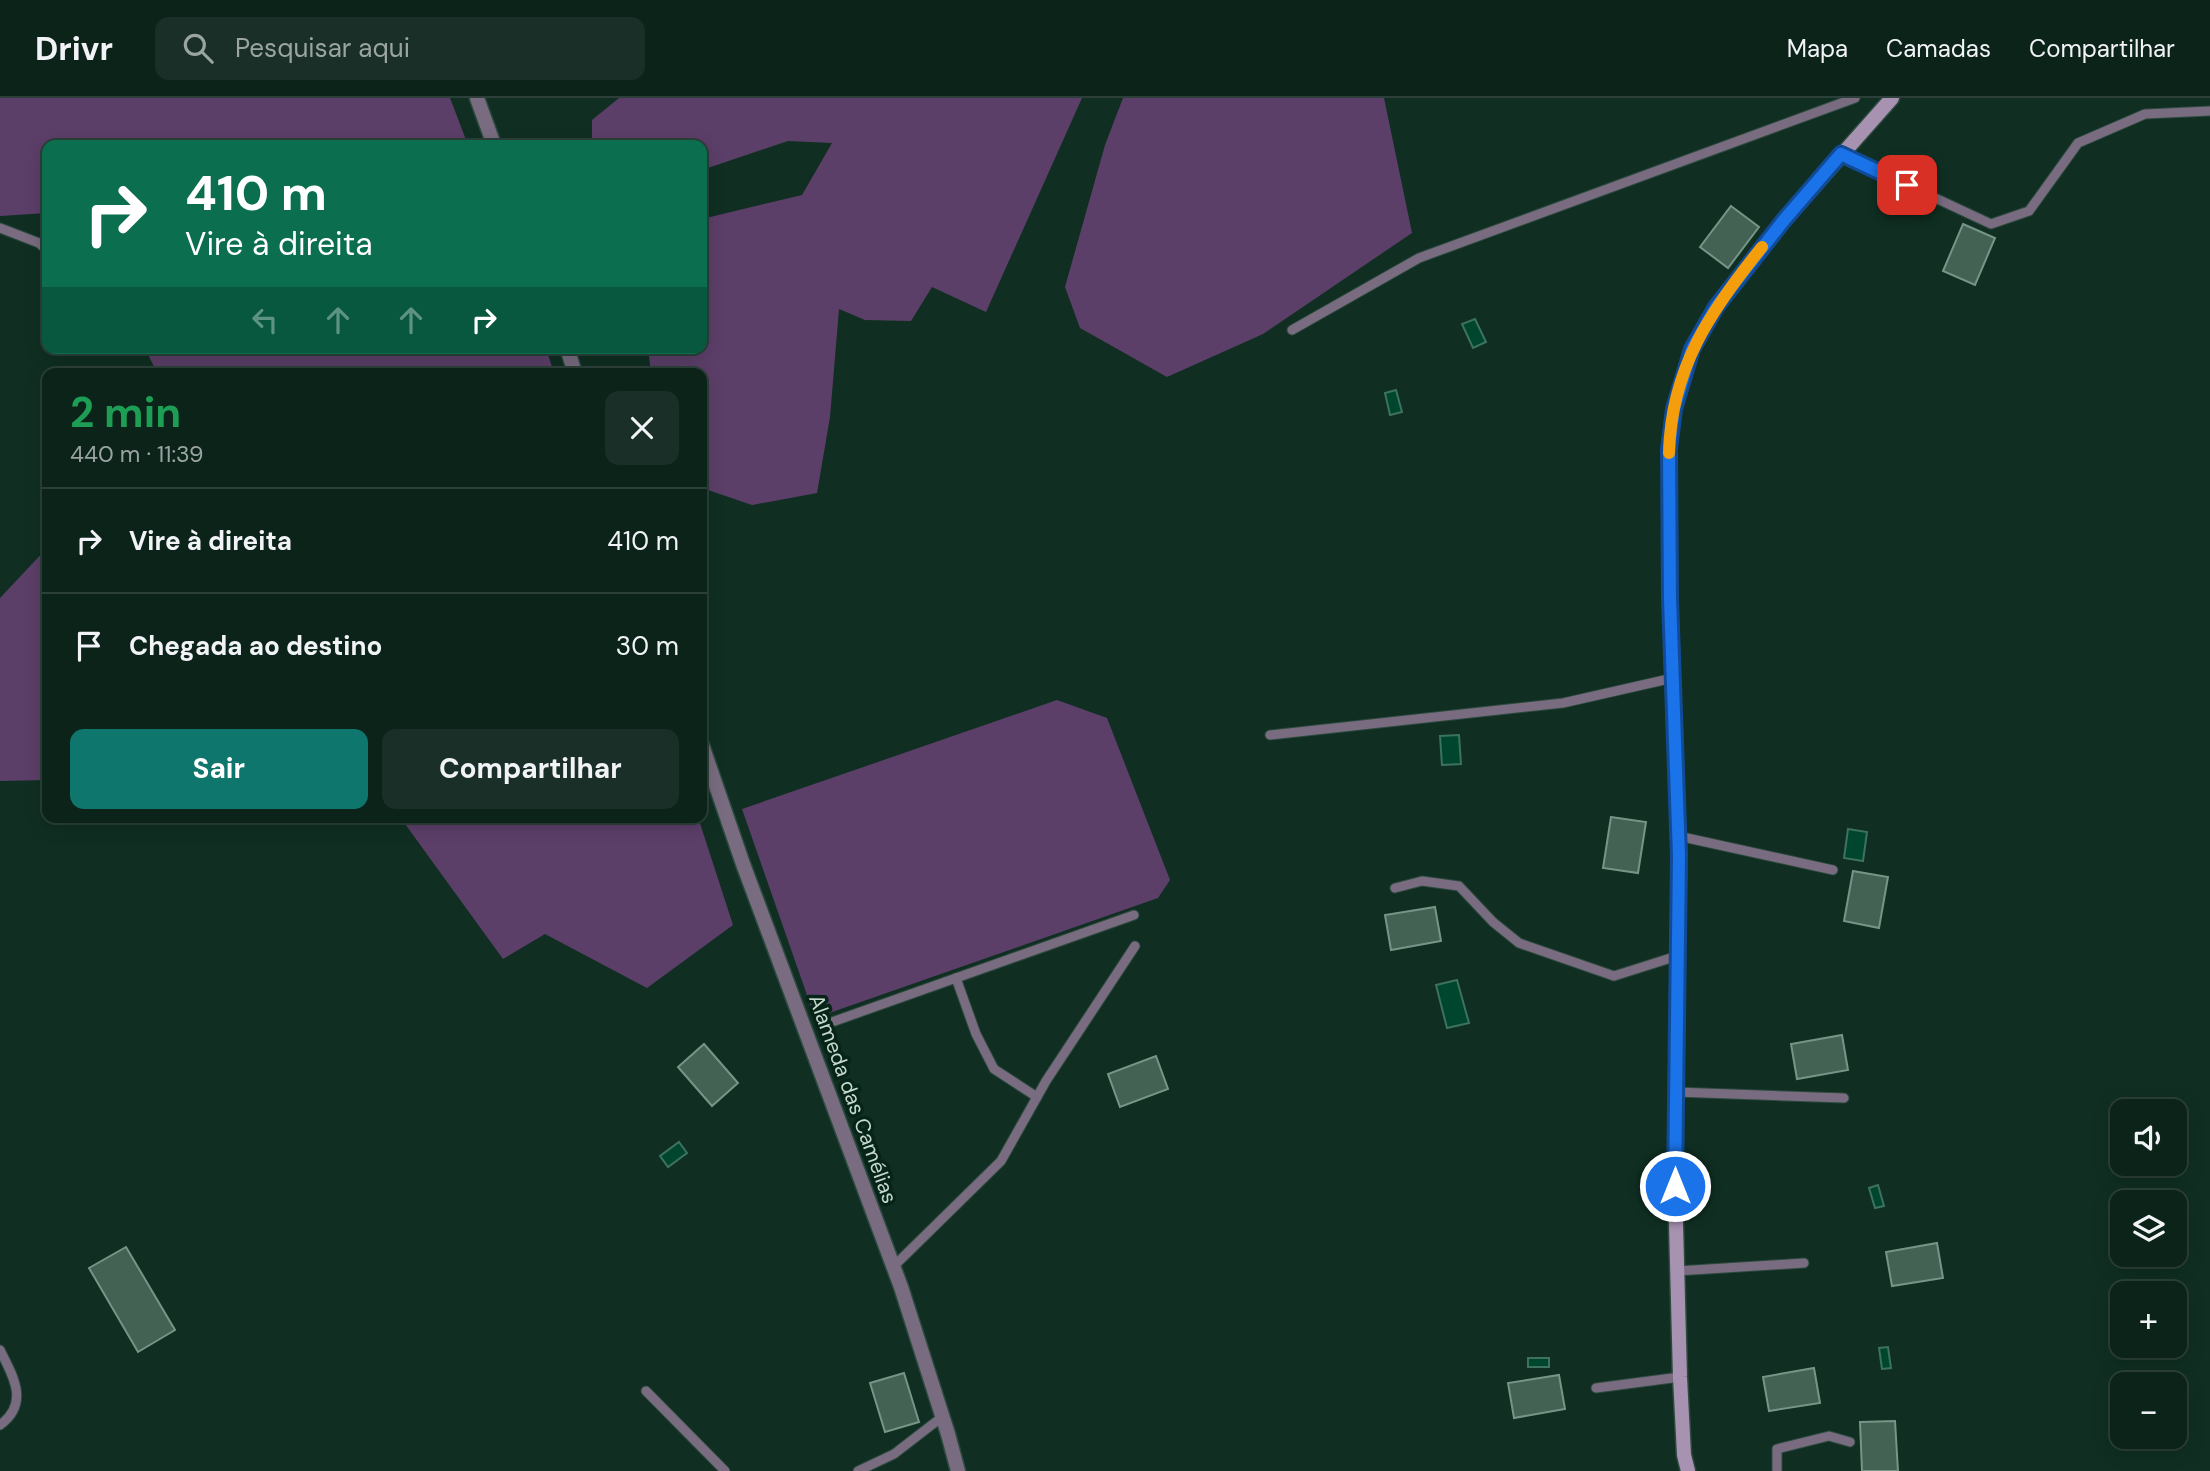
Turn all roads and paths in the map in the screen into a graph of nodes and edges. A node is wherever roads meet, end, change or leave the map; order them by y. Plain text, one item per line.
1 (477, 98) edge
2 (1855, 98) edge
3 (1892, 98) edge
4 (2210, 111) edge
5 (492, 140) edge
6 (1841, 154) junction
7 (0, 228) edge
8 (42, 246) edge
9 (1292, 330) dead end
10 (1673, 678) junction
11 (1269, 735) dead end
12 (707, 760) edge
13 (1678, 836) junction
14 (1833, 870) dead end
15 (1395, 888) dead end
16 (1134, 915) dead end
17 (1135, 946) dead end
18 (1678, 956) junction
19 (956, 978) junction
20 (832, 1022) dead end
21 (1676, 1092) junction
22 (1037, 1097) junction
23 (1844, 1098) dead end
24 (1804, 1263) dead end
25 (893, 1267) junction
26 (1677, 1271) junction
27 (0, 1350) edge
28 (1680, 1377) junction
29 (1596, 1388) dead end
30 (646, 1391) dead end
31 (942, 1417) junction
32 (0, 1425) edge
33 (1850, 1442) dead end
34 (725, 1471) edge
35 (858, 1471) edge
36 (958, 1471) edge
37 (1688, 1471) edge
38 (1777, 1471) edge

1 - 5 street
2 - 9 lane
3 - 6 street
4 - 6 lane
6 - 10 street
7 - 8 lane
10 - 11 lane
10 - 13 street
12 - 25 street, Alameda das Camélias
13 - 14 lane
13 - 18 street
15 - 18 lane
16 - 19 lane
17 - 22 lane
18 - 21 street
19 - 20 lane
19 - 22 lane
21 - 23 lane
21 - 26 street
22 - 25 lane
24 - 26 lane
25 - 31 street, Alameda das Camélias
26 - 28 street
27 - 32 lane
28 - 29 lane
28 - 37 street
30 - 34 lane
31 - 35 lane
31 - 36 street, Alameda das Camélias
33 - 38 lane

